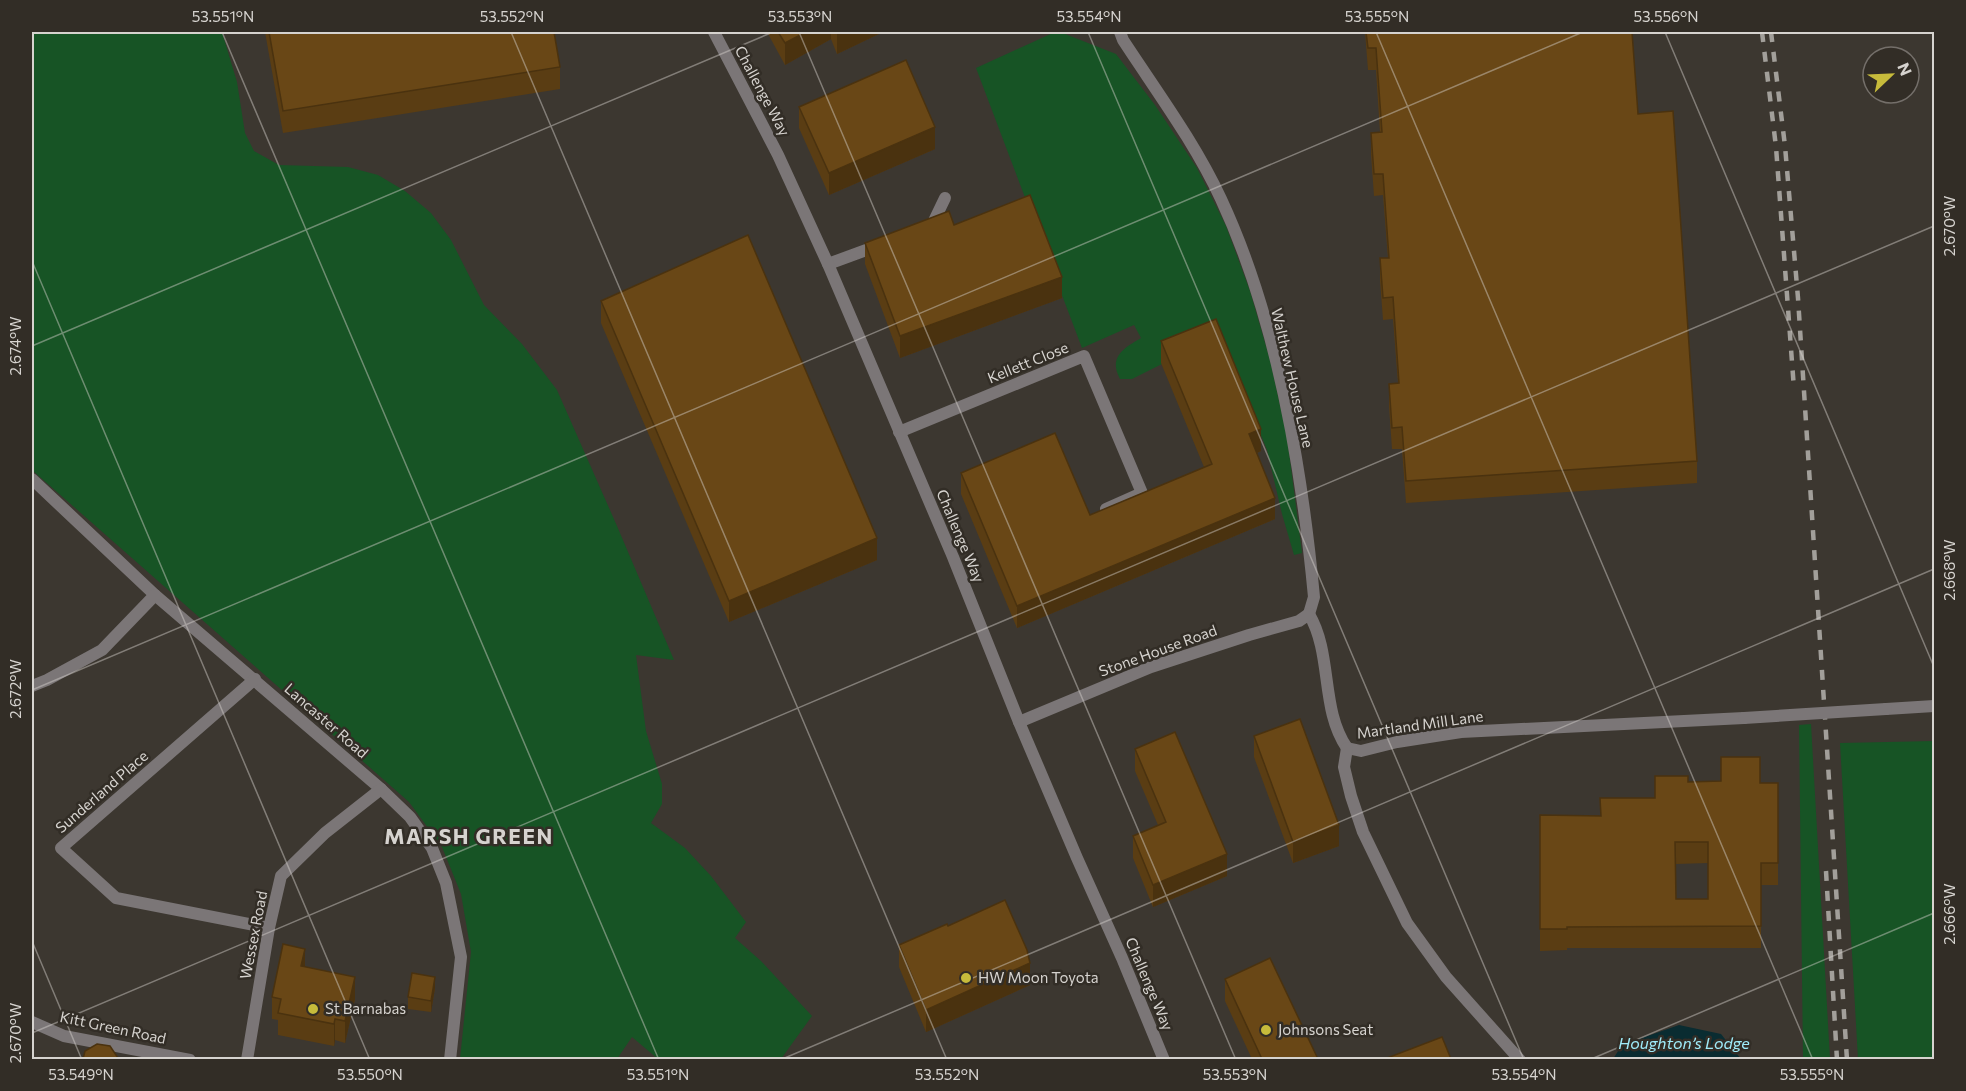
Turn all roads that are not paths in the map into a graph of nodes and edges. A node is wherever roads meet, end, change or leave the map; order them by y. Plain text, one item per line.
1 (714, 32) edge
2 (1121, 36) edge
3 (945, 198) dead end
4 (914, 233) edge
5 (895, 239) edge
6 (828, 264) junction
7 (899, 432) junction
8 (32, 479) edge
9 (1094, 514) edge
10 (155, 595) junction
11 (1309, 614) junction
12 (255, 679) junction
13 (32, 686) edge
14 (1935, 706) edge
15 (1019, 722) junction
16 (1347, 748) junction
17 (381, 789) junction
18 (269, 928) junction
19 (32, 1022) edge
20 (190, 1059) edge
21 (247, 1059) edge
22 (450, 1059) edge
23 (1164, 1059) edge
24 (1520, 1059) edge

1 - 6 street, Challenge Way
2 - 11 street, Walthew House Lane
3 - 4 street
5 - 6 street
6 - 7 street, Challenge Way
7 - 9 street, Kellett Close
7 - 15 street, Challenge Way
8 - 10 street, Lancaster Road
10 - 12 street, Lancaster Road
10 - 13 street
11 - 15 street, Stone House Road
11 - 16 street
12 - 17 street, Lancaster Road
12 - 18 street, Sunderland Place
14 - 16 street, Martland Mill Lane, bridge
15 - 23 street, Challenge Way
16 - 24 street, Martland Mill Lane
17 - 18 street, Wessex Road
17 - 22 street, Lancaster Road
18 - 21 street, Wessex Road
19 - 20 street, Kitt Green Road

